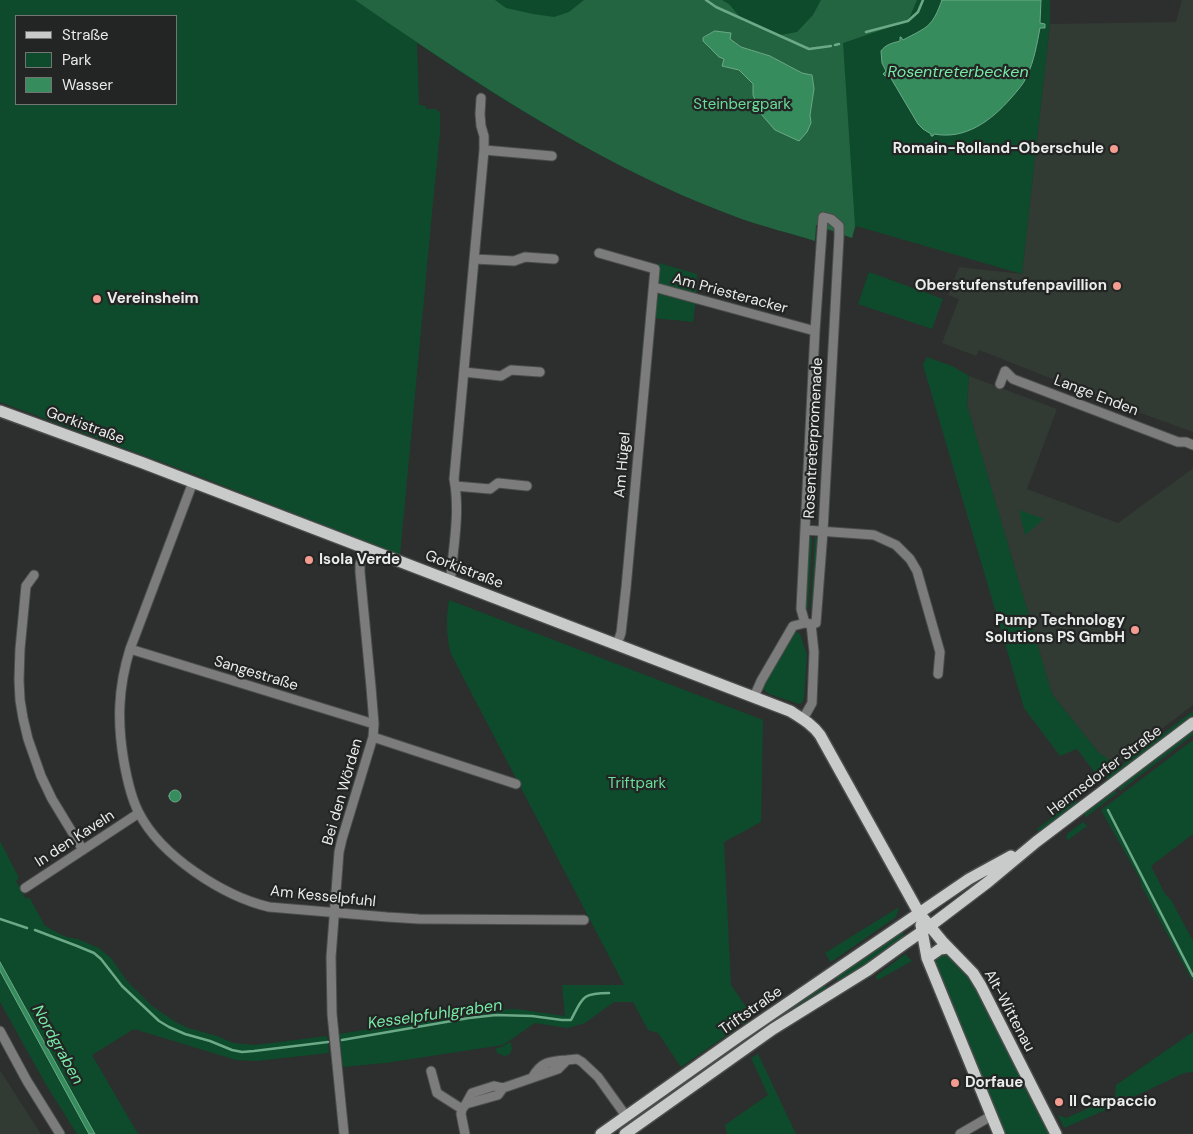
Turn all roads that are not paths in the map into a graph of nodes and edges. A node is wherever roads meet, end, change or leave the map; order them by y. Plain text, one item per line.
1 (481, 98) dead end
2 (484, 150) junction
3 (552, 156) dead end
4 (599, 253) dead end
5 (474, 259) junction
6 (554, 260) dead end
7 (654, 287) junction
8 (816, 331) junction
9 (815, 345) junction
10 (832, 346) junction
11 (464, 372) junction
12 (540, 372) dead end
13 (1000, 384) dead end
14 (0, 411) edge
15 (1193, 445) edge
16 (193, 482) junction
17 (455, 486) junction
18 (527, 486) dead end
19 (805, 530) junction
20 (823, 531) junction
21 (366, 549) junction
22 (34, 575) dead end
23 (448, 580) junction
24 (808, 624) junction
25 (617, 644) junction
26 (130, 650) junction
27 (938, 674) dead end
28 (754, 697) junction
29 (803, 719) junction
30 (1193, 723) edge
31 (374, 724) junction
32 (373, 737) junction
33 (516, 784) dead end
34 (139, 814) junction
35 (1036, 842) junction
36 (83, 850) junction
37 (25, 888) dead end
38 (334, 913) junction
39 (919, 913) junction
40 (584, 920) dead end
41 (926, 929) junction
42 (948, 948) junction
43 (927, 958) junction
44 (827, 976) junction
45 (836, 991) junction
46 (766, 1018) junction
47 (774, 1029) junction
48 (0, 1031) edge
49 (431, 1071) dead end
50 (464, 1106) junction
51 (626, 1116) junction
52 (991, 1116) junction
53 (60, 1134) edge
54 (344, 1134) edge
55 (465, 1134) edge
56 (600, 1134) edge
57 (625, 1134) edge
58 (960, 1134) edge
59 (999, 1134) edge
60 (1056, 1134) edge

1 - 2 street
2 - 3 street
2 - 5 street
4 - 7 street, Am Priesteracker
5 - 6 street
5 - 11 street
7 - 8 street, Am Priesteracker
7 - 25 street, Am Hügel
8 - 9 street, Rosentreterpromenade
8 - 10 street, Rosentreterpromenade
9 - 10 street, Rosentreterpromenade
9 - 19 street, Rosentreterpromenade
10 - 20 street, Rosentreterpromenade
11 - 12 street
11 - 17 street
13 - 15 street, Lange Enden
14 - 16 main road, Gorkistraße
16 - 21 main road, Gorkistraße
16 - 26 street, Am Kesselpfuhl
17 - 18 street
17 - 23 street
19 - 20 street, Rosentreterpromenade
19 - 24 street, Rosentreterpromenade
20 - 24 street, Rosentreterpromenade
20 - 27 street, Rosentreterpromenade
21 - 23 main road, Gorkistraße
21 - 31 street, Bei den Wörden
22 - 36 street
23 - 25 main road, Gorkistraße
24 - 28 street
24 - 29 street, Rosentreterpromenade
25 - 28 main road, Gorkistraße
26 - 31 street, Sangestraße
26 - 34 street, Am Kesselpfuhl
28 - 29 main road, Gorkistraße
29 - 39 main road, Alt-Wittenau
30 - 35 main road, Hermsdorfer Straße
31 - 32 street, Bei den Wörden
32 - 33 street
32 - 38 street, Bei den Wörden
34 - 36 street, In den Kaveln
34 - 38 street, Am Kesselpfuhl
35 - 39 main road, Hermsdorfer Straße
35 - 41 main road, Hermsdorfer Straße
36 - 37 street, In den Kaveln
38 - 40 street, Am Kesselpfuhl
38 - 54 street, Bei den Wörden
39 - 41 main road, Alt-Wittenau
39 - 44 main road, Triftstraße
41 - 42 main road, Alt-Wittenau
41 - 43 main road, Alt-Wittenau
41 - 45 main road, Triftstraße
42 - 43 main road
42 - 60 main road, Alt-Wittenau
43 - 52 main road, Alt-Wittenau
44 - 45 main road
44 - 46 main road, Triftstraße
45 - 47 main road, Triftstraße
46 - 47 main road
46 - 51 main road, Triftstraße
47 - 57 main road, Triftstraße
48 - 53 street
49 - 50 street
50 - 51 street
50 - 55 street
51 - 56 main road, Triftstraße
52 - 58 street
52 - 59 main road, Alt-Wittenau

